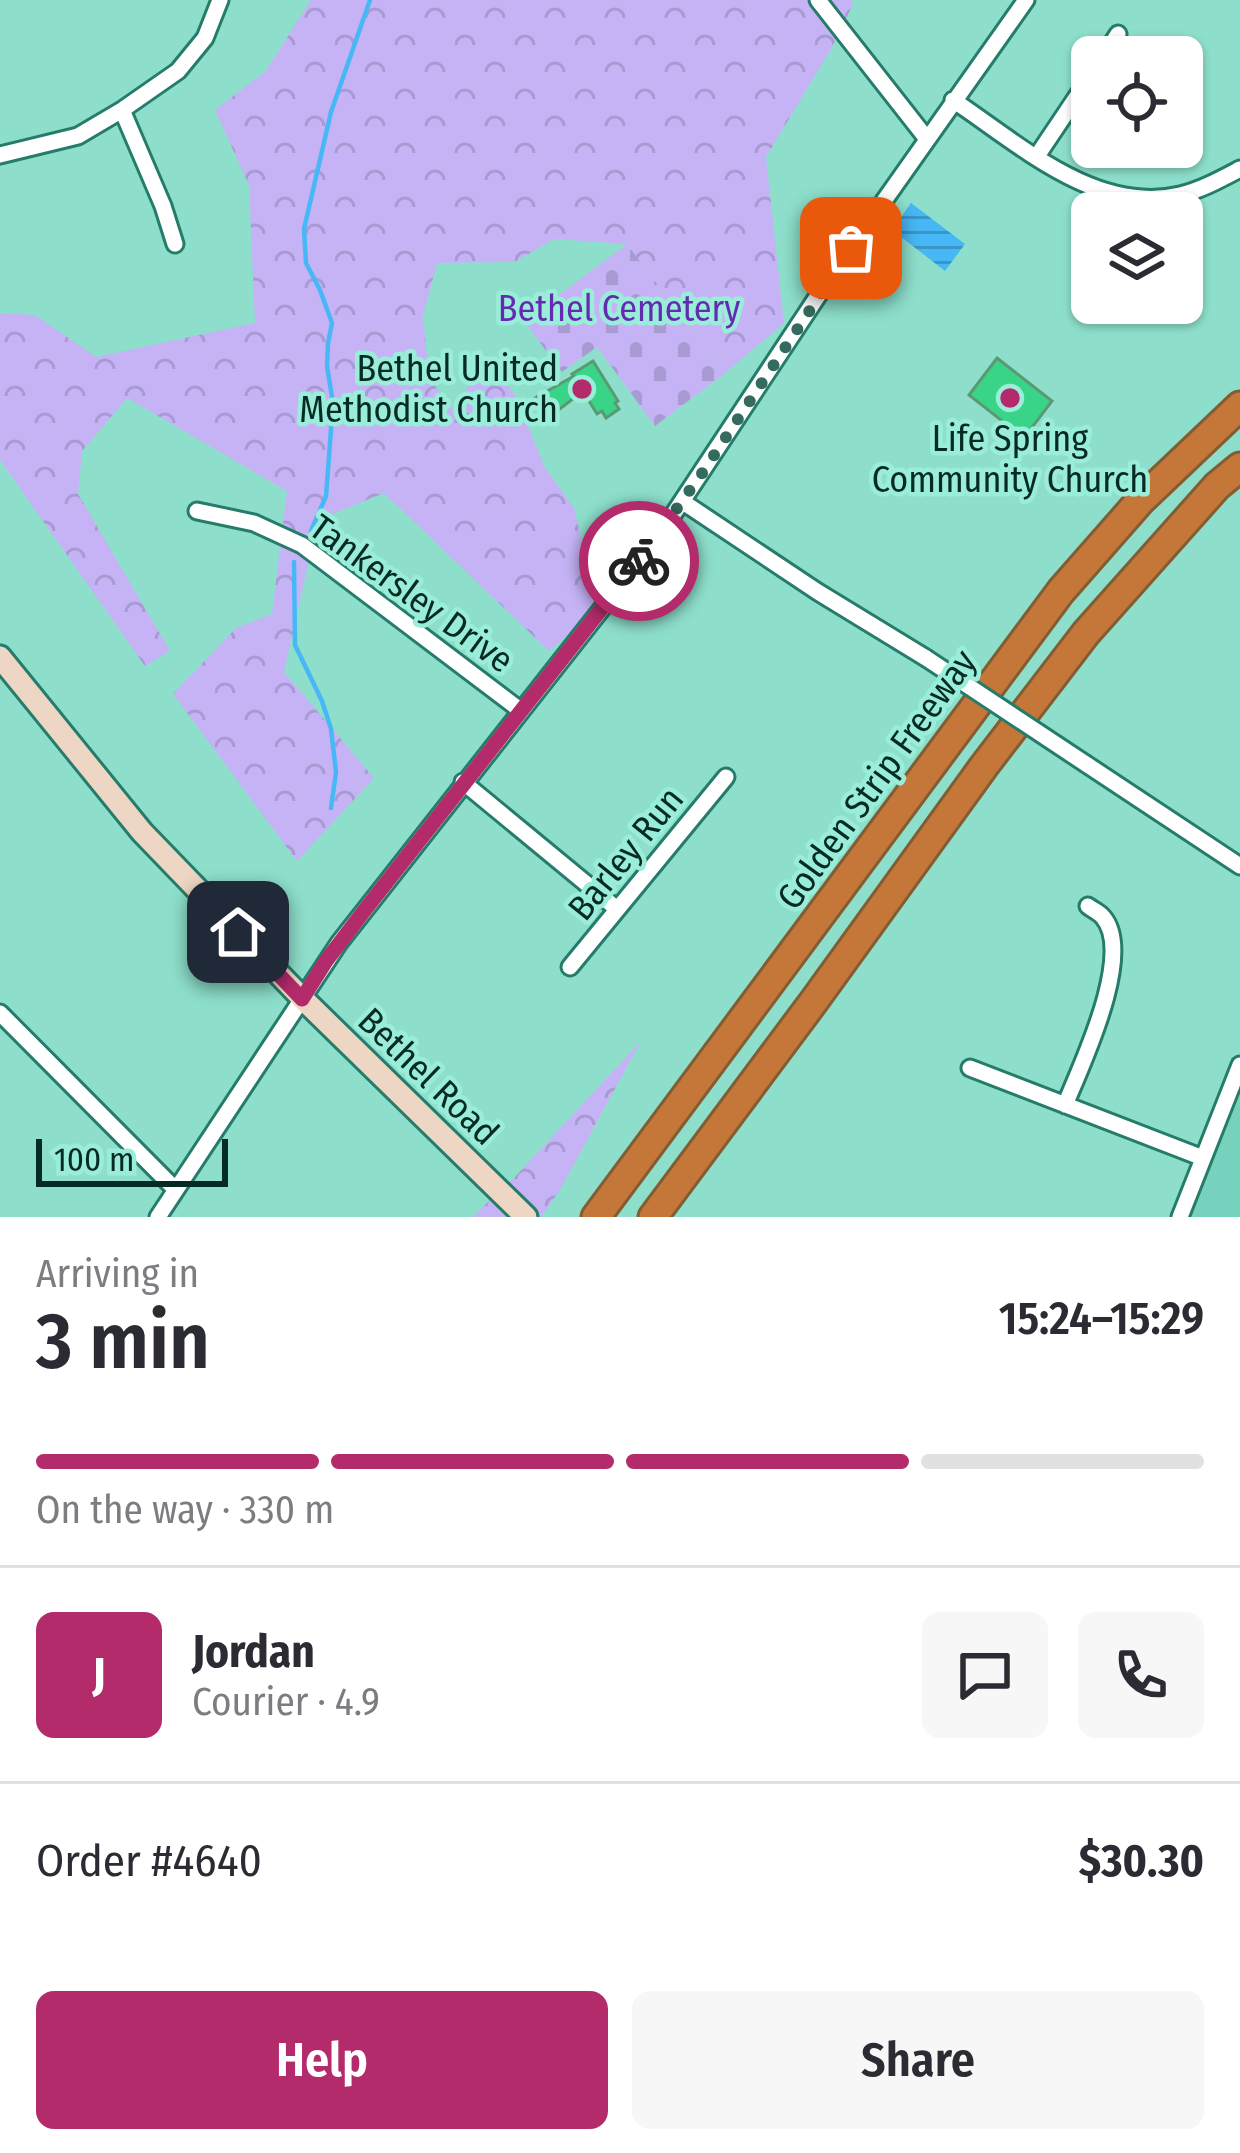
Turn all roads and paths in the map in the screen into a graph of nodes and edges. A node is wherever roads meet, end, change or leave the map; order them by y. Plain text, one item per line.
1 (220, 0) edge
2 (818, 0) edge
3 (1026, 0) edge
4 (953, 100) junction
5 (1071, 105) edge
6 (122, 110) junction
7 (927, 139) junction
8 (0, 155) edge
9 (1037, 156) junction
10 (1240, 169) edge
11 (175, 244) dead end
12 (1240, 406) edge
13 (1240, 467) edge
14 (682, 502) junction
15 (197, 511) dead end
16 (0, 657) edge
17 (520, 710) junction
18 (726, 777) dead end
19 (463, 782) junction
20 (1240, 866) edge
21 (1088, 906) dead end
22 (617, 909) junction
23 (570, 967) dead end
24 (302, 999) junction
25 (0, 1013) edge
26 (1240, 1065) edge
27 (970, 1068) dead end
28 (1066, 1105) junction
29 (1203, 1158) junction
30 (176, 1190) junction
31 (525, 1216) edge
32 (158, 1217) edge
33 (596, 1217) edge
34 (653, 1217) edge
35 (1180, 1217) edge

1 - 6 street
2 - 7 street
3 - 4 street
4 - 7 street
4 - 9 street
5 - 9 street
6 - 8 street
6 - 11 street
7 - 14 street
9 - 10 street
12 - 33 highway, Golden Strip Freeway
13 - 34 highway
14 - 17 street
14 - 20 street, bridge
15 - 17 street, Tankersley Drive
16 - 24 street, Bethel Road
17 - 19 street
18 - 22 street, Barley Run
19 - 22 street
19 - 24 street
21 - 28 street
22 - 23 street, Barley Run
24 - 30 street
24 - 31 street, Bethel Road
25 - 30 street
26 - 29 street
27 - 28 street
28 - 29 street
29 - 35 street
30 - 32 street

